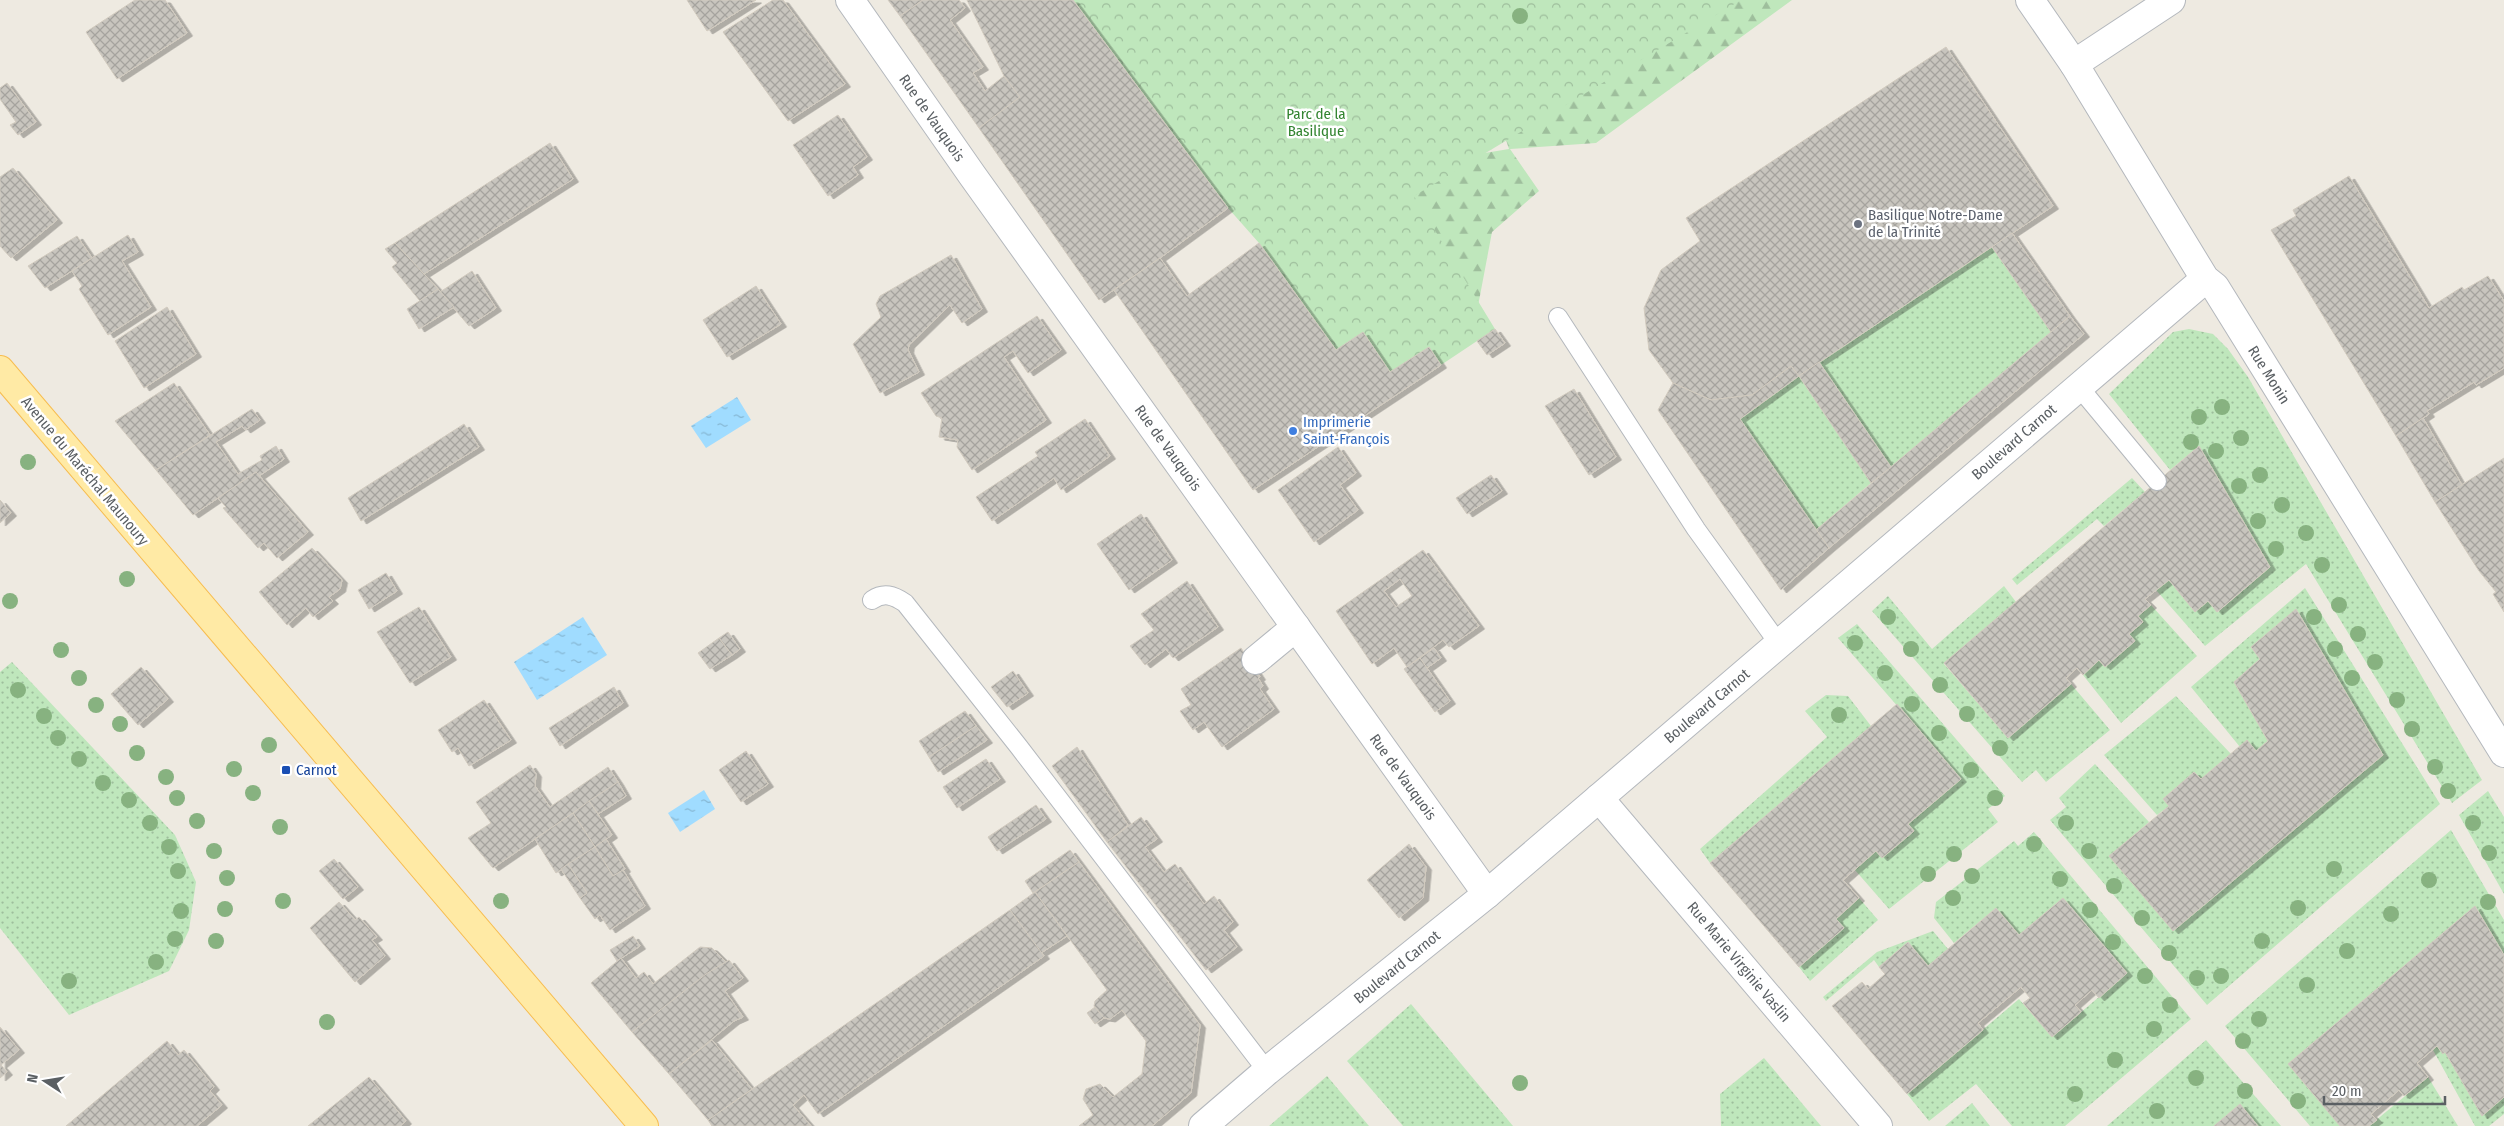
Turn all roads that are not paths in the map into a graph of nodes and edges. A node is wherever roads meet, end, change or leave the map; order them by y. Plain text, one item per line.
1 (850, 0) edge
2 (2030, 0) edge
3 (2171, 0) edge
4 (2074, 64) junction
5 (2205, 279) junction
6 (1558, 317) dead end
7 (0, 370) edge
8 (2079, 386) junction
9 (2158, 481) dead end
10 (872, 600) dead end
11 (1296, 627) junction
12 (1779, 644) junction
13 (1256, 660) dead end
14 (2504, 753) edge
15 (1599, 798) junction
16 (1487, 894) junction
17 (1266, 1072) junction
18 (644, 1126) edge
19 (1203, 1126) edge
20 (1878, 1126) edge

1 - 11 street, Rue de Vauquois
2 - 4 street, Rue Monin
3 - 4 street
4 - 5 street, Rue Monin
5 - 8 street, Boulevard Carnot
5 - 14 street, Rue Monin
6 - 12 lane
7 - 18 main road, Avenue du Maréchal Maunoury
8 - 9 lane
8 - 12 street, Boulevard Carnot
10 - 17 lane
11 - 13 street
11 - 16 street, Rue de Vauquois
12 - 15 street, Boulevard Carnot
15 - 16 street, Boulevard Carnot
15 - 20 street, Rue Marie Virginie Vaslin
16 - 17 street, Boulevard Carnot
17 - 19 street, Boulevard Carnot

